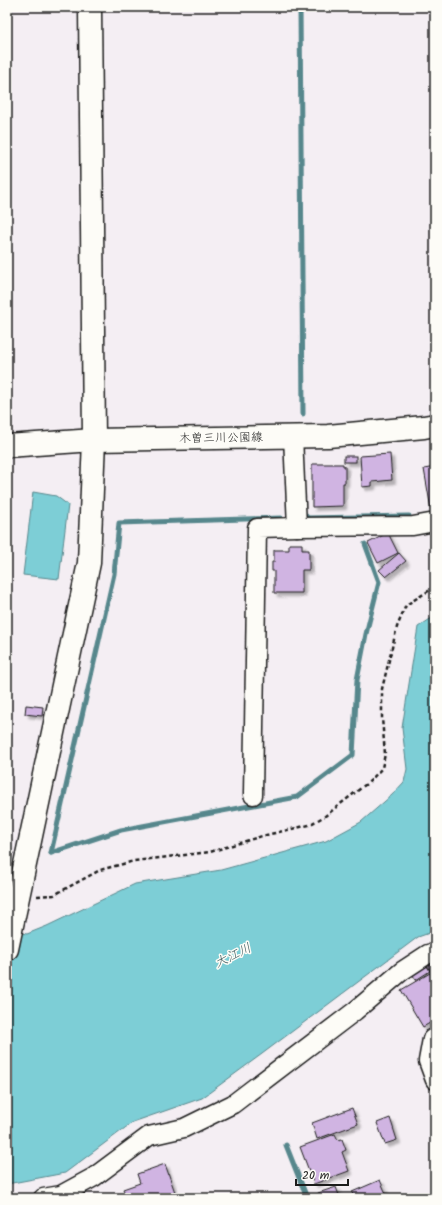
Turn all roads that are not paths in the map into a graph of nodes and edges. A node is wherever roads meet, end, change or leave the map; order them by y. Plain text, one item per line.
1 (90, 7) edge
2 (435, 425) edge
3 (293, 436) junction
4 (94, 440) junction
5 (7, 446) edge
6 (435, 522) edge
7 (297, 528) junction
8 (253, 795) dead end
9 (7, 949) edge
10 (435, 952) edge
11 (432, 1039) dead end
12 (435, 1080) edge
13 (43, 1198) edge

1 - 4 street
2 - 3 street, 木曽三川公園線
3 - 4 street, 木曽三川公園線
3 - 7 street
4 - 5 street, 木曽三川公園線
4 - 9 street
6 - 7 street
7 - 8 street
10 - 13 street
11 - 12 street

